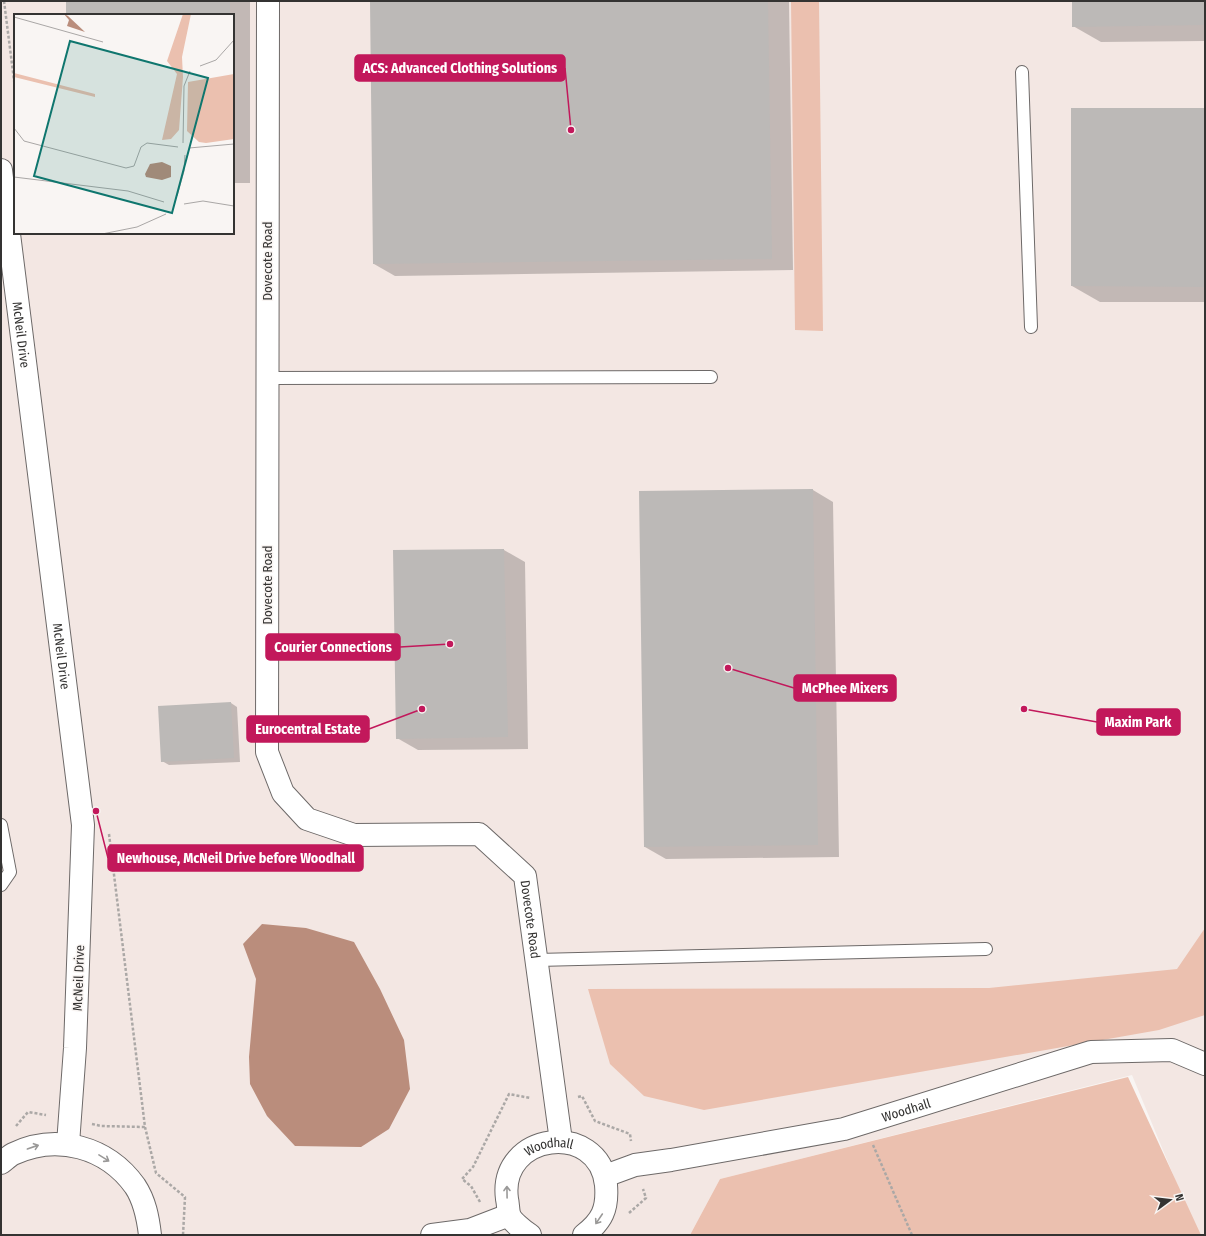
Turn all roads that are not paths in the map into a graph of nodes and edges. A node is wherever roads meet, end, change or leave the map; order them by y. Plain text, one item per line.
1 (268, 1) edge
2 (1022, 72) dead end
3 (1, 170) edge
4 (1031, 327) dead end
5 (711, 377) dead end
6 (267, 378) junction
7 (1, 825) edge
8 (1, 885) edge
9 (986, 949) dead end
10 (537, 960) junction
11 (1205, 1064) edge
12 (561, 1141) junction
13 (68, 1144) junction
14 (1, 1163) edge
15 (605, 1176) junction
16 (509, 1215) junction
17 (150, 1235) edge
18 (432, 1235) edge
19 (530, 1235) edge
20 (584, 1235) edge

1 - 6 street, Dovecote Road
2 - 4 lane
3 - 13 street, McNeil Drive
5 - 6 lane
6 - 10 street, Dovecote Road
7 - 8 lane
9 - 10 lane
10 - 12 street, Dovecote Road
11 - 15 street, Woodhall
12 - 15 street, Woodhall
16 -> 12 street, Woodhall
14 -> 13 street
13 -> 17 street
15 -> 20 street, Woodhall
16 - 18 street
16 - 19 street

